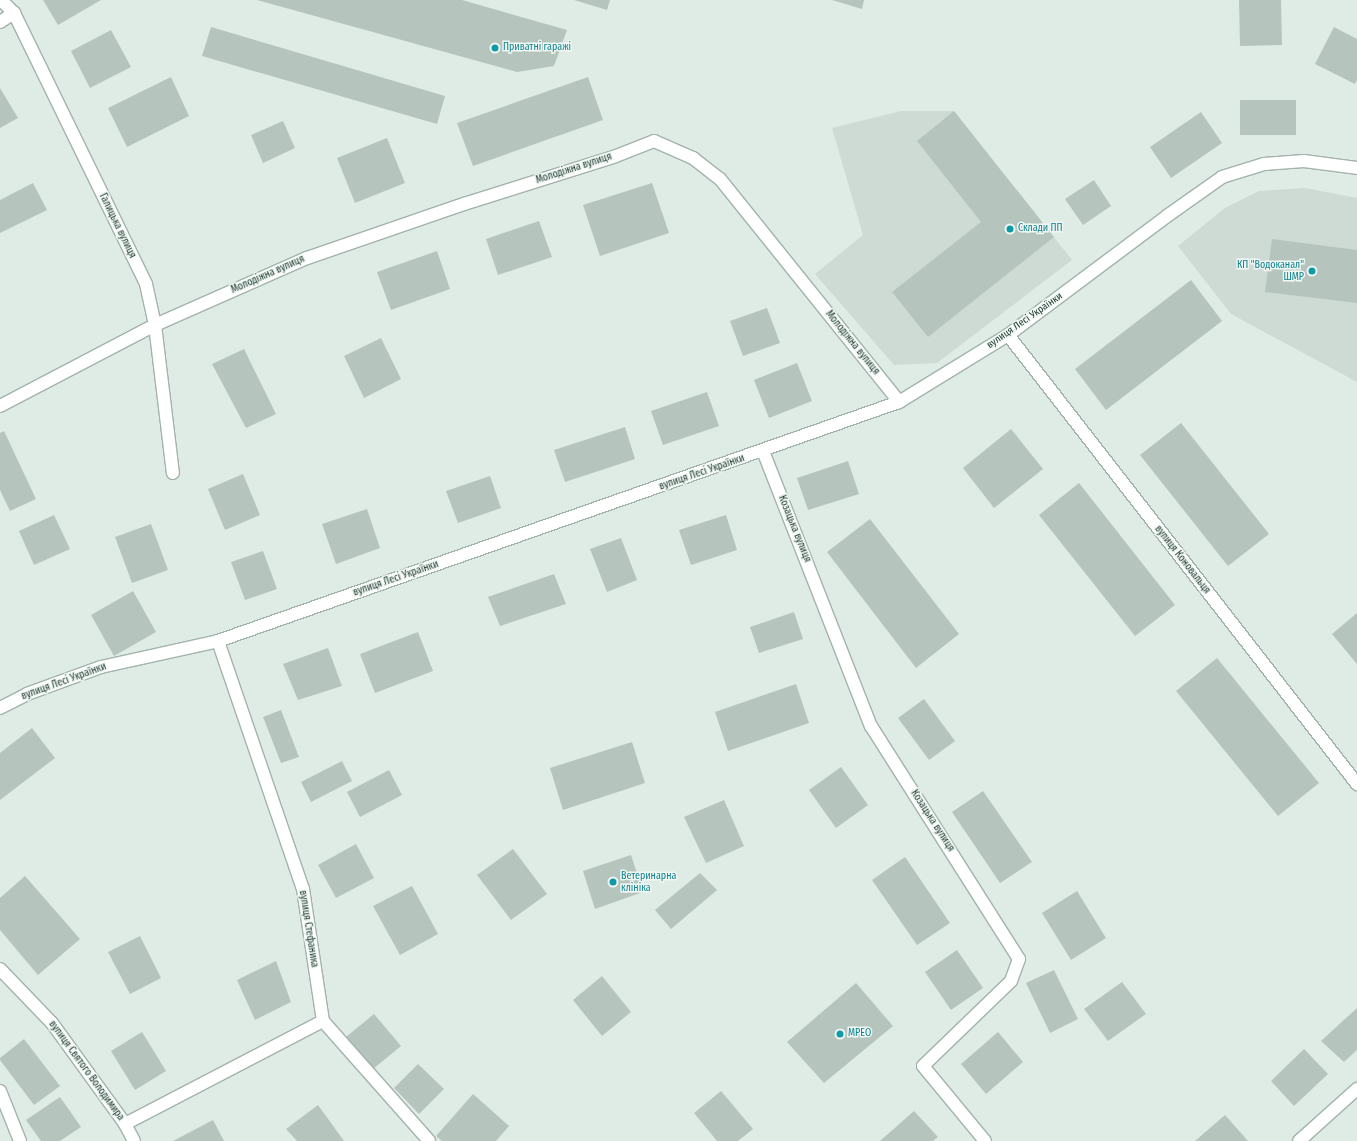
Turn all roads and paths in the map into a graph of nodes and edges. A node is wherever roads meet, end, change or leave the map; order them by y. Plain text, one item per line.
1 (1, 0) edge
2 (14, 14) junction
3 (0, 22) edge
4 (1357, 168) edge
5 (155, 325) junction
6 (1008, 336) junction
7 (900, 402) junction
8 (0, 406) edge
9 (763, 451) junction
10 (173, 473) dead end
11 (218, 641) junction
12 (0, 708) edge
13 (1357, 784) edge
14 (0, 970) edge
15 (323, 1021) junction
16 (1357, 1089) edge
17 (0, 1091) edge
18 (125, 1124) junction
19 (20, 1141) edge
20 (134, 1141) edge
21 (430, 1141) edge
22 (986, 1141) edge
23 (1299, 1141) edge

1 - 2 street, Галицька вулиця
2 - 3 street
2 - 5 street, Галицька вулиця
4 - 6 street, вулиця Лесі Українки
5 - 7 street, Молодіжна вулиця
5 - 8 street, Молодіжна вулиця
5 - 10 street, Галицька вулиця
6 - 7 street, вулиця Лесі Українки
6 - 13 street, вулиця Коновальця
7 - 9 street, вулиця Лесі Українки
9 - 11 street, вулиця Лесі Українки
9 - 22 street, Козацька вулиця
11 - 12 street, вулиця Лесі Українки
11 - 15 street, вулиця Стефаника
14 - 18 street, вулиця Святого Володимира
15 - 18 street
15 - 21 street
16 - 23 street
17 - 19 street
18 - 20 street, вулиця Святого Володимира

